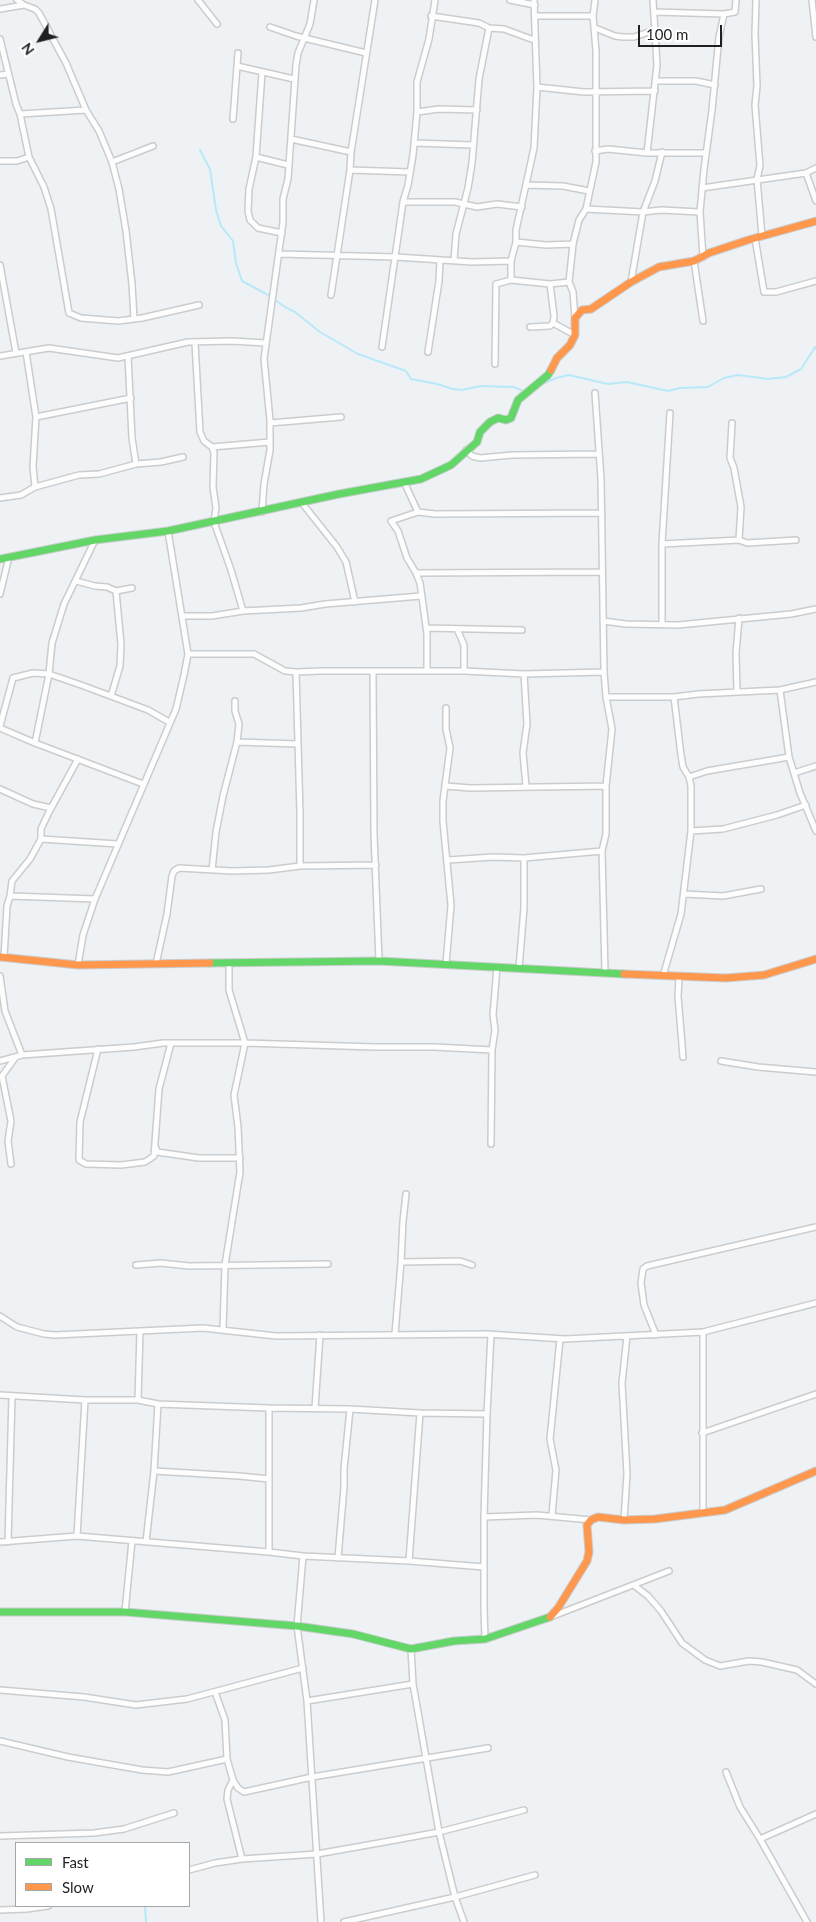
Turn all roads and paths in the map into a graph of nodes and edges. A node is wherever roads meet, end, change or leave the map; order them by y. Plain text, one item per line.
1 (18, 0) edge
2 (198, 0) edge
3 (314, 0) edge
4 (375, 0) edge
5 (435, 0) edge
6 (510, 0) edge
7 (595, 0) edge
8 (653, 0) edge
9 (736, 0) edge
10 (756, 0) edge
11 (812, 0) edge
12 (535, 3) edge
13 (24, 6) junction
14 (0, 9) edge
15 (654, 12) junction
16 (724, 14) junction
17 (431, 16) junction
18 (536, 16) junction
19 (593, 16) junction
20 (217, 24) dead end
21 (270, 27) dead end
22 (489, 28) junction
23 (595, 28) junction
24 (655, 30) junction
25 (304, 37) junction
26 (816, 37) edge
27 (0, 39) edge
28 (534, 40) junction
29 (238, 53) dead end
30 (366, 53) junction
31 (237, 66) junction
32 (262, 73) junction
33 (8, 74) junction
34 (0, 75) edge
35 (294, 79) junction
36 (656, 81) junction
37 (714, 85) junction
38 (537, 87) junction
39 (655, 90) junction
40 (596, 92) junction
41 (86, 110) junction
42 (477, 110) junction
43 (417, 112) junction
44 (20, 114) junction
45 (233, 119) dead end
46 (291, 139) junction
47 (414, 143) junction
48 (473, 145) junction
49 (153, 146) dead end
50 (595, 151) junction
51 (351, 152) junction
52 (647, 152) junction
53 (662, 152) junction
54 (706, 153) junction
55 (29, 157) junction
56 (256, 157) junction
57 (0, 162) edge
58 (112, 162) junction
59 (288, 165) junction
60 (816, 168) edge
61 (350, 170) junction
62 (410, 172) junction
63 (806, 172) junction
64 (757, 180) junction
65 (527, 185) junction
66 (702, 188) junction
67 (589, 191) junction
68 (816, 201) edge
69 (403, 202) junction
70 (464, 204) junction
71 (522, 207) junction
72 (586, 208) junction
73 (643, 212) junction
74 (700, 212) junction
75 (816, 221) edge
76 (282, 232) junction
77 (758, 237) junction
78 (516, 242) junction
79 (573, 244) junction
80 (280, 254) junction
81 (338, 256) junction
82 (396, 257) junction
83 (703, 257) junction
84 (440, 260) junction
85 (454, 260) junction
86 (512, 261) junction
87 (694, 261) junction
88 (0, 265) edge
89 (511, 280) junction
90 (816, 281) edge
91 (569, 282) junction
92 (631, 282) junction
93 (550, 284) junction
94 (331, 295) dead end
95 (199, 304) dead end
96 (575, 318) junction
97 (134, 319) junction
98 (703, 321) dead end
99 (553, 323) junction
100 (530, 327) dead end
101 (574, 335) junction
102 (265, 342) junction
103 (196, 343) junction
104 (382, 348) dead end
105 (26, 352) junction
106 (428, 352) dead end
107 (16, 353) junction
108 (0, 356) edge
109 (128, 356) junction
110 (494, 364) dead end
111 (595, 393) dead end
112 (131, 398) junction
113 (670, 413) dead end
114 (36, 417) junction
115 (341, 417) dead end
116 (270, 423) junction
117 (732, 423) dead end
118 (270, 442) junction
119 (212, 447) junction
120 (466, 450) junction
121 (599, 454) junction
122 (183, 457) dead end
123 (136, 464) junction
124 (404, 482) junction
125 (35, 487) junction
126 (0, 498) edge
127 (302, 503) junction
128 (262, 512) junction
129 (418, 512) junction
130 (602, 513) junction
131 (214, 522) junction
132 (168, 531) junction
133 (95, 540) junction
134 (739, 540) junction
135 (796, 540) dead end
136 (662, 544) junction
137 (9, 558) junction
138 (0, 559) edge
139 (602, 572) junction
140 (416, 573) junction
141 (76, 581) junction
142 (132, 588) dead end
143 (116, 591) junction
144 (0, 594) edge
145 (421, 596) junction
146 (355, 602) junction
147 (816, 609) edge
148 (243, 611) junction
149 (182, 616) junction
150 (739, 618) junction
151 (603, 621) junction
152 (662, 624) junction
153 (426, 628) junction
154 (456, 629) junction
155 (522, 630) dead end
156 (188, 654) junction
157 (427, 671) junction
158 (464, 671) junction
159 (296, 672) junction
160 (373, 672) junction
161 (604, 672) junction
162 (49, 674) junction
163 (524, 674) junction
164 (816, 682) edge
165 (780, 690) junction
166 (736, 692) junction
167 (111, 696) junction
168 (606, 697) junction
169 (674, 697) junction
170 (235, 700) dead end
171 (446, 708) dead end
172 (169, 722) junction
173 (0, 727) edge
174 (237, 742) junction
175 (35, 743) junction
176 (298, 744) junction
177 (789, 757) junction
178 (78, 760) junction
179 (816, 766) edge
180 (794, 773) junction
181 (690, 777) junction
182 (143, 784) junction
183 (445, 786) junction
184 (526, 786) junction
185 (606, 786) junction
186 (0, 789) edge
187 (806, 804) junction
188 (51, 808) junction
189 (691, 831) junction
190 (816, 832) edge
191 (41, 839) junction
192 (118, 844) junction
193 (602, 851) junction
194 (524, 858) junction
195 (448, 860) junction
196 (376, 865) junction
197 (300, 866) junction
198 (212, 870) junction
199 (761, 889) dead end
200 (685, 894) junction
201 (10, 896) junction
202 (94, 899) junction
203 (2, 957) edge
204 (816, 959) edge
205 (379, 961) junction
206 (156, 964) junction
207 (230, 964) junction
208 (446, 964) junction
209 (78, 965) junction
210 (497, 967) junction
211 (519, 968) junction
212 (604, 972) junction
213 (0, 976) edge
214 (663, 976) junction
215 (679, 976) junction
216 (171, 1043) junction
217 (245, 1043) junction
218 (98, 1049) junction
219 (492, 1050) junction
220 (22, 1054) junction
221 (683, 1057) dead end
222 (15, 1058) junction
223 (0, 1061) edge
224 (721, 1061) dead end
225 (816, 1072) edge
226 (491, 1144) dead end
227 (155, 1145) junction
228 (240, 1158) junction
229 (11, 1164) dead end
230 (406, 1194) dead end
231 (816, 1226) edge
232 (401, 1262) junction
233 (136, 1264) dead end
234 (328, 1264) dead end
235 (225, 1265) junction
236 (472, 1265) dead end
237 (816, 1303) edge
238 (0, 1316) edge
239 (223, 1329) junction
240 (140, 1332) junction
241 (703, 1332) junction
242 (395, 1334) junction
243 (491, 1334) junction
244 (320, 1335) junction
245 (656, 1335) junction
246 (627, 1336) junction
247 (560, 1339) junction
248 (816, 1394) edge
249 (0, 1395) edge
250 (12, 1396) junction
251 (86, 1400) junction
252 (138, 1400) junction
253 (158, 1404) junction
254 (269, 1408) junction
255 (315, 1408) junction
256 (350, 1409) junction
257 (420, 1413) junction
258 (487, 1414) junction
259 (702, 1433) junction
260 (154, 1471) junction
261 (816, 1471) edge
262 (269, 1479) junction
263 (703, 1512) junction
264 (552, 1516) junction
265 (484, 1517) junction
266 (591, 1520) junction
267 (624, 1520) junction
268 (77, 1536) junction
269 (132, 1540) junction
270 (0, 1542) edge
271 (8, 1542) junction
272 (146, 1542) junction
273 (269, 1552) junction
274 (303, 1556) junction
275 (338, 1558) junction
276 (409, 1561) junction
277 (484, 1567) junction
278 (669, 1571) dead end
279 (635, 1586) junction
280 (0, 1612) edge
281 (125, 1612) junction
282 (548, 1618) junction
283 (297, 1626) junction
284 (485, 1640) junction
285 (411, 1649) junction
286 (303, 1668) junction
287 (413, 1684) junction
288 (816, 1684) edge
289 (0, 1690) edge
290 (216, 1692) junction
291 (307, 1701) junction
292 (0, 1741) edge
293 (488, 1748) dead end
294 (227, 1759) junction
295 (426, 1759) junction
296 (726, 1772) dead end
297 (312, 1777) junction
298 (233, 1780) junction
299 (524, 1810) dead end
300 (174, 1814) dead end
301 (816, 1814) edge
302 (439, 1832) junction
303 (0, 1836) edge
304 (760, 1839) junction
305 (317, 1854) junction
306 (242, 1859) junction
307 (190, 1870) edge
308 (535, 1875) dead end
309 (455, 1896) junction
310 (41, 1907) edge
311 (0, 1910) edge
312 (321, 1922) edge
313 (344, 1922) edge
314 (464, 1922) edge
315 (807, 1922) edge

1 - 13 street
2 - 20 street
3 - 25 street
4 - 30 street
5 - 17 street
6 - 12 street
7 - 19 street
8 - 15 street
9 - 16 street
10 - 64 street
11 - 26 street
12 - 18 street
13 - 14 street
13 - 41 street
15 - 16 street
15 - 24 street
16 - 37 street
17 - 22 street
17 - 43 street
18 - 19 street
18 - 28 street
19 - 23 street
21 - 25 street
22 - 28 street
22 - 42 street
23 - 24 street
23 - 40 street
24 - 36 street
25 - 30 street
25 - 35 street
27 - 33 street
28 - 38 street
29 - 31 street
30 - 51 street
31 - 32 street
31 - 45 street
32 - 35 street
32 - 56 street
33 - 34 street
33 - 44 street
35 - 46 street
36 - 37 street
36 - 39 street
37 - 54 street
38 - 40 street
38 - 65 street
39 - 40 street
39 - 52 street
40 - 50 street
41 - 44 street
41 - 58 street
42 - 43 street
42 - 48 street
43 - 47 street
44 - 55 street
46 - 51 street
46 - 59 street
47 - 48 street
47 - 62 street
48 - 70 street
49 - 58 street
50 - 52 street
50 - 67 street
51 - 61 street
52 - 53 street
53 - 54 street
53 - 73 street
54 - 66 street
55 - 57 street
55 - 97 street
56 - 59 street
56 - 76 street
58 - 97 street
59 - 76 street
60 - 63 street
61 - 62 street
61 - 81 street
62 - 69 street
63 - 64 street
63 - 68 street
64 - 66 street
64 - 77 street
65 - 67 street
65 - 71 street
66 - 74 street
67 - 72 street
69 - 70 street
69 - 82 street
70 - 71 street
70 - 85 street
71 - 78 street
72 - 73 street
72 - 79 street
73 - 74 street
73 - 92 street
74 - 83 street
75 - 77 street
76 - 80 street
77 - 83 street
77 - 90 street
78 - 79 street
78 - 86 street
79 - 91 street
80 - 81 street
80 - 102 street
81 - 82 street
81 - 94 street
82 - 84 street
82 - 104 street
83 - 87 street
84 - 85 street
84 - 106 street
85 - 86 street
86 - 89 street
87 - 92 street
87 - 98 street
88 - 107 street
89 - 93 street
89 - 110 street
91 - 93 street
91 - 96 street
92 - 96 street
93 - 99 street
95 - 97 street
96 - 101 street
99 - 100 street
99 - 101 street
101 - 120 street
102 - 103 street
102 - 116 street
103 - 109 street
103 - 119 street
105 - 107 street
105 - 109 street
105 - 114 street
107 - 108 street
109 - 112 street
111 - 121 street
112 - 114 street
112 - 123 street
113 - 136 street
114 - 125 street
115 - 116 street
116 - 118 street
117 - 134 street
118 - 119 street
118 - 128 street
119 - 131 street
120 - 121 street
120 - 124 street
121 - 130 street
122 - 123 street
123 - 125 street
124 - 127 street
124 - 129 street
125 - 126 street
127 - 128 street
127 - 146 street
128 - 131 street
129 - 130 street
129 - 140 street
130 - 139 street
131 - 132 street
131 - 148 street
132 - 133 street
132 - 149 street
133 - 137 street
133 - 141 street
134 - 135 street
134 - 136 street
136 - 152 street
137 - 138 street
137 - 144 street
139 - 140 street
139 - 151 street
140 - 145 street
141 - 143 street
141 - 162 street
142 - 143 street
143 - 167 street
145 - 146 street
145 - 153 street
146 - 148 street
147 - 150 street
148 - 149 street
149 - 156 street
150 - 152 street
150 - 166 street
151 - 152 street
151 - 161 street
153 - 154 street
153 - 157 street
154 - 155 street
154 - 158 street
156 - 159 street
156 - 172 street
157 - 158 street
157 - 160 street
158 - 163 street
159 - 160 street
159 - 176 street
160 - 196 street
161 - 163 street
161 - 168 street
162 - 167 street
162 - 173 street
162 - 175 street
163 - 184 street
164 - 165 street
165 - 166 street
165 - 177 street
166 - 169 street
167 - 172 street
168 - 169 street
168 - 185 street
169 - 181 street
170 - 174 street
171 - 183 street
172 - 182 street
173 - 175 street
174 - 176 street
174 - 198 street
175 - 178 street
176 - 197 street
177 - 180 street
177 - 181 street
178 - 182 street
178 - 188 street
179 - 180 street
180 - 187 street
181 - 189 street
182 - 192 street
183 - 184 street
183 - 195 street
184 - 185 street
185 - 193 street
186 - 188 street
187 - 189 street
187 - 190 street
188 - 191 street
189 - 200 street
191 - 192 street
191 - 201 street
192 - 202 street
193 - 194 street
193 - 212 street
194 - 195 street
194 - 211 street
195 - 208 street
196 - 197 street
196 - 205 street
197 - 198 street
198 - 206 street
199 - 200 street
200 - 214 street
201 - 202 street
201 - 203 street
202 - 209 street
203 - 209 street
204 - 215 street
205 - 207 street
205 - 208 street
206 - 207 street
206 - 209 street
207 - 217 street
208 - 210 street
210 - 211 street
210 - 219 street
211 - 212 street
212 - 214 street
213 - 220 street
214 - 215 street
215 - 221 street
216 - 217 street
216 - 218 street
216 - 227 street
217 - 219 street
217 - 228 street
218 - 220 street
218 - 227 street
219 - 226 street
220 - 222 street
222 - 223 street
222 - 229 street
224 - 225 street
227 - 228 street
228 - 235 street
230 - 232 street
231 - 245 street
232 - 236 street
232 - 242 street
233 - 235 street
234 - 235 street
235 - 239 street
237 - 241 street
238 - 240 street
239 - 240 street
239 - 244 street
240 - 252 street
241 - 245 street
241 - 259 street
242 - 243 street
242 - 244 street
243 - 247 street
243 - 258 street
244 - 255 street
245 - 246 street
246 - 247 street
246 - 267 street
247 - 264 street
248 - 259 street
249 - 250 street
250 - 251 street
250 - 271 street
251 - 252 street
251 - 268 street
252 - 253 street
253 - 254 street
253 - 260 street
254 - 255 street
254 - 262 street
255 - 256 street
256 - 257 street
256 - 275 street
257 - 258 street
257 - 276 street
258 - 265 street
259 - 263 street
260 - 262 street
260 - 272 street
261 - 263 street
262 - 273 street
263 - 267 street
264 - 265 street
264 - 266 street
265 - 277 street
266 - 267 street
266 - 282 street
268 - 269 street
268 - 271 street
269 - 272 street
269 - 281 street
270 - 271 street
272 - 273 street
273 - 274 street
274 - 275 street
274 - 283 street
275 - 276 street
276 - 277 street
277 - 284 street
278 - 279 street
279 - 282 street
279 - 288 street
280 - 281 street
281 - 283 street
282 - 284 street
283 - 285 street
283 - 286 street
284 - 285 street
285 - 287 street
286 - 290 street
286 - 291 street
287 - 291 street
287 - 295 street
289 - 290 street
290 - 294 street
291 - 297 street
292 - 294 street
293 - 295 street
294 - 298 street
295 - 297 street
295 - 302 street
296 - 304 street
297 - 298 street
297 - 305 street
298 - 306 street
299 - 302 street
300 - 303 street
301 - 304 street
302 - 305 street
302 - 309 street
304 - 315 street
305 - 306 street
305 - 312 street
306 - 307 street
308 - 309 street
309 - 313 street
309 - 314 street
310 - 311 street

